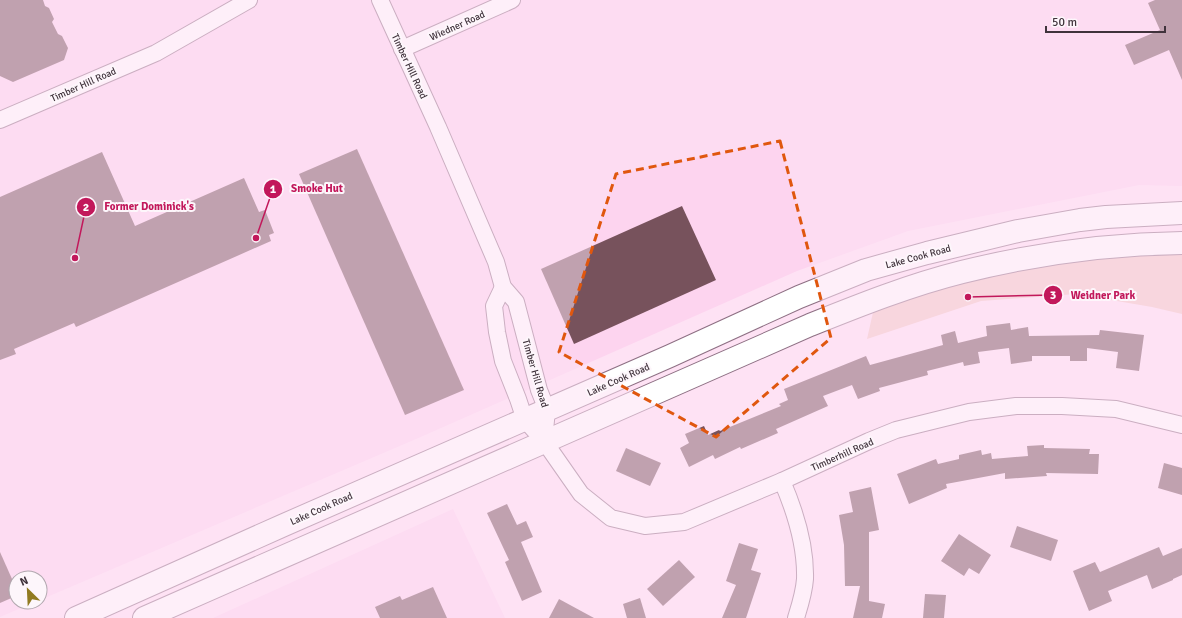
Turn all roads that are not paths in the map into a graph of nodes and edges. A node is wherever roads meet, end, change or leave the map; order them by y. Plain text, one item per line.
1 (248, 0) edge
2 (380, 0) edge
3 (512, 0) edge
4 (402, 49) junction
5 (0, 120) edge
6 (1182, 213) edge
7 (1182, 243) edge
8 (503, 287) junction
9 (547, 410) junction
10 (525, 420) junction
11 (1182, 425) edge
12 (544, 441) junction
13 (782, 481) junction
14 (76, 618) edge
15 (144, 618) edge
16 (796, 618) edge

1 - 5 street, Timber Hill Road
2 - 4 street, Timber Hill Road
3 - 4 street, Wiedner Road
4 - 8 street, Timber Hill Road
6 - 9 main road, Lake Cook Road
7 - 12 main road
8 - 9 street, Timber Hill Road
8 - 10 street
9 - 10 main road, Lake Cook Road
9 - 12 street, Timber Hill Road
10 - 12 street
10 - 14 main road, Lake Cook Road
11 - 13 street, Timberhill Road
12 - 13 street, Timberhill Road
12 - 15 main road
13 - 16 street

